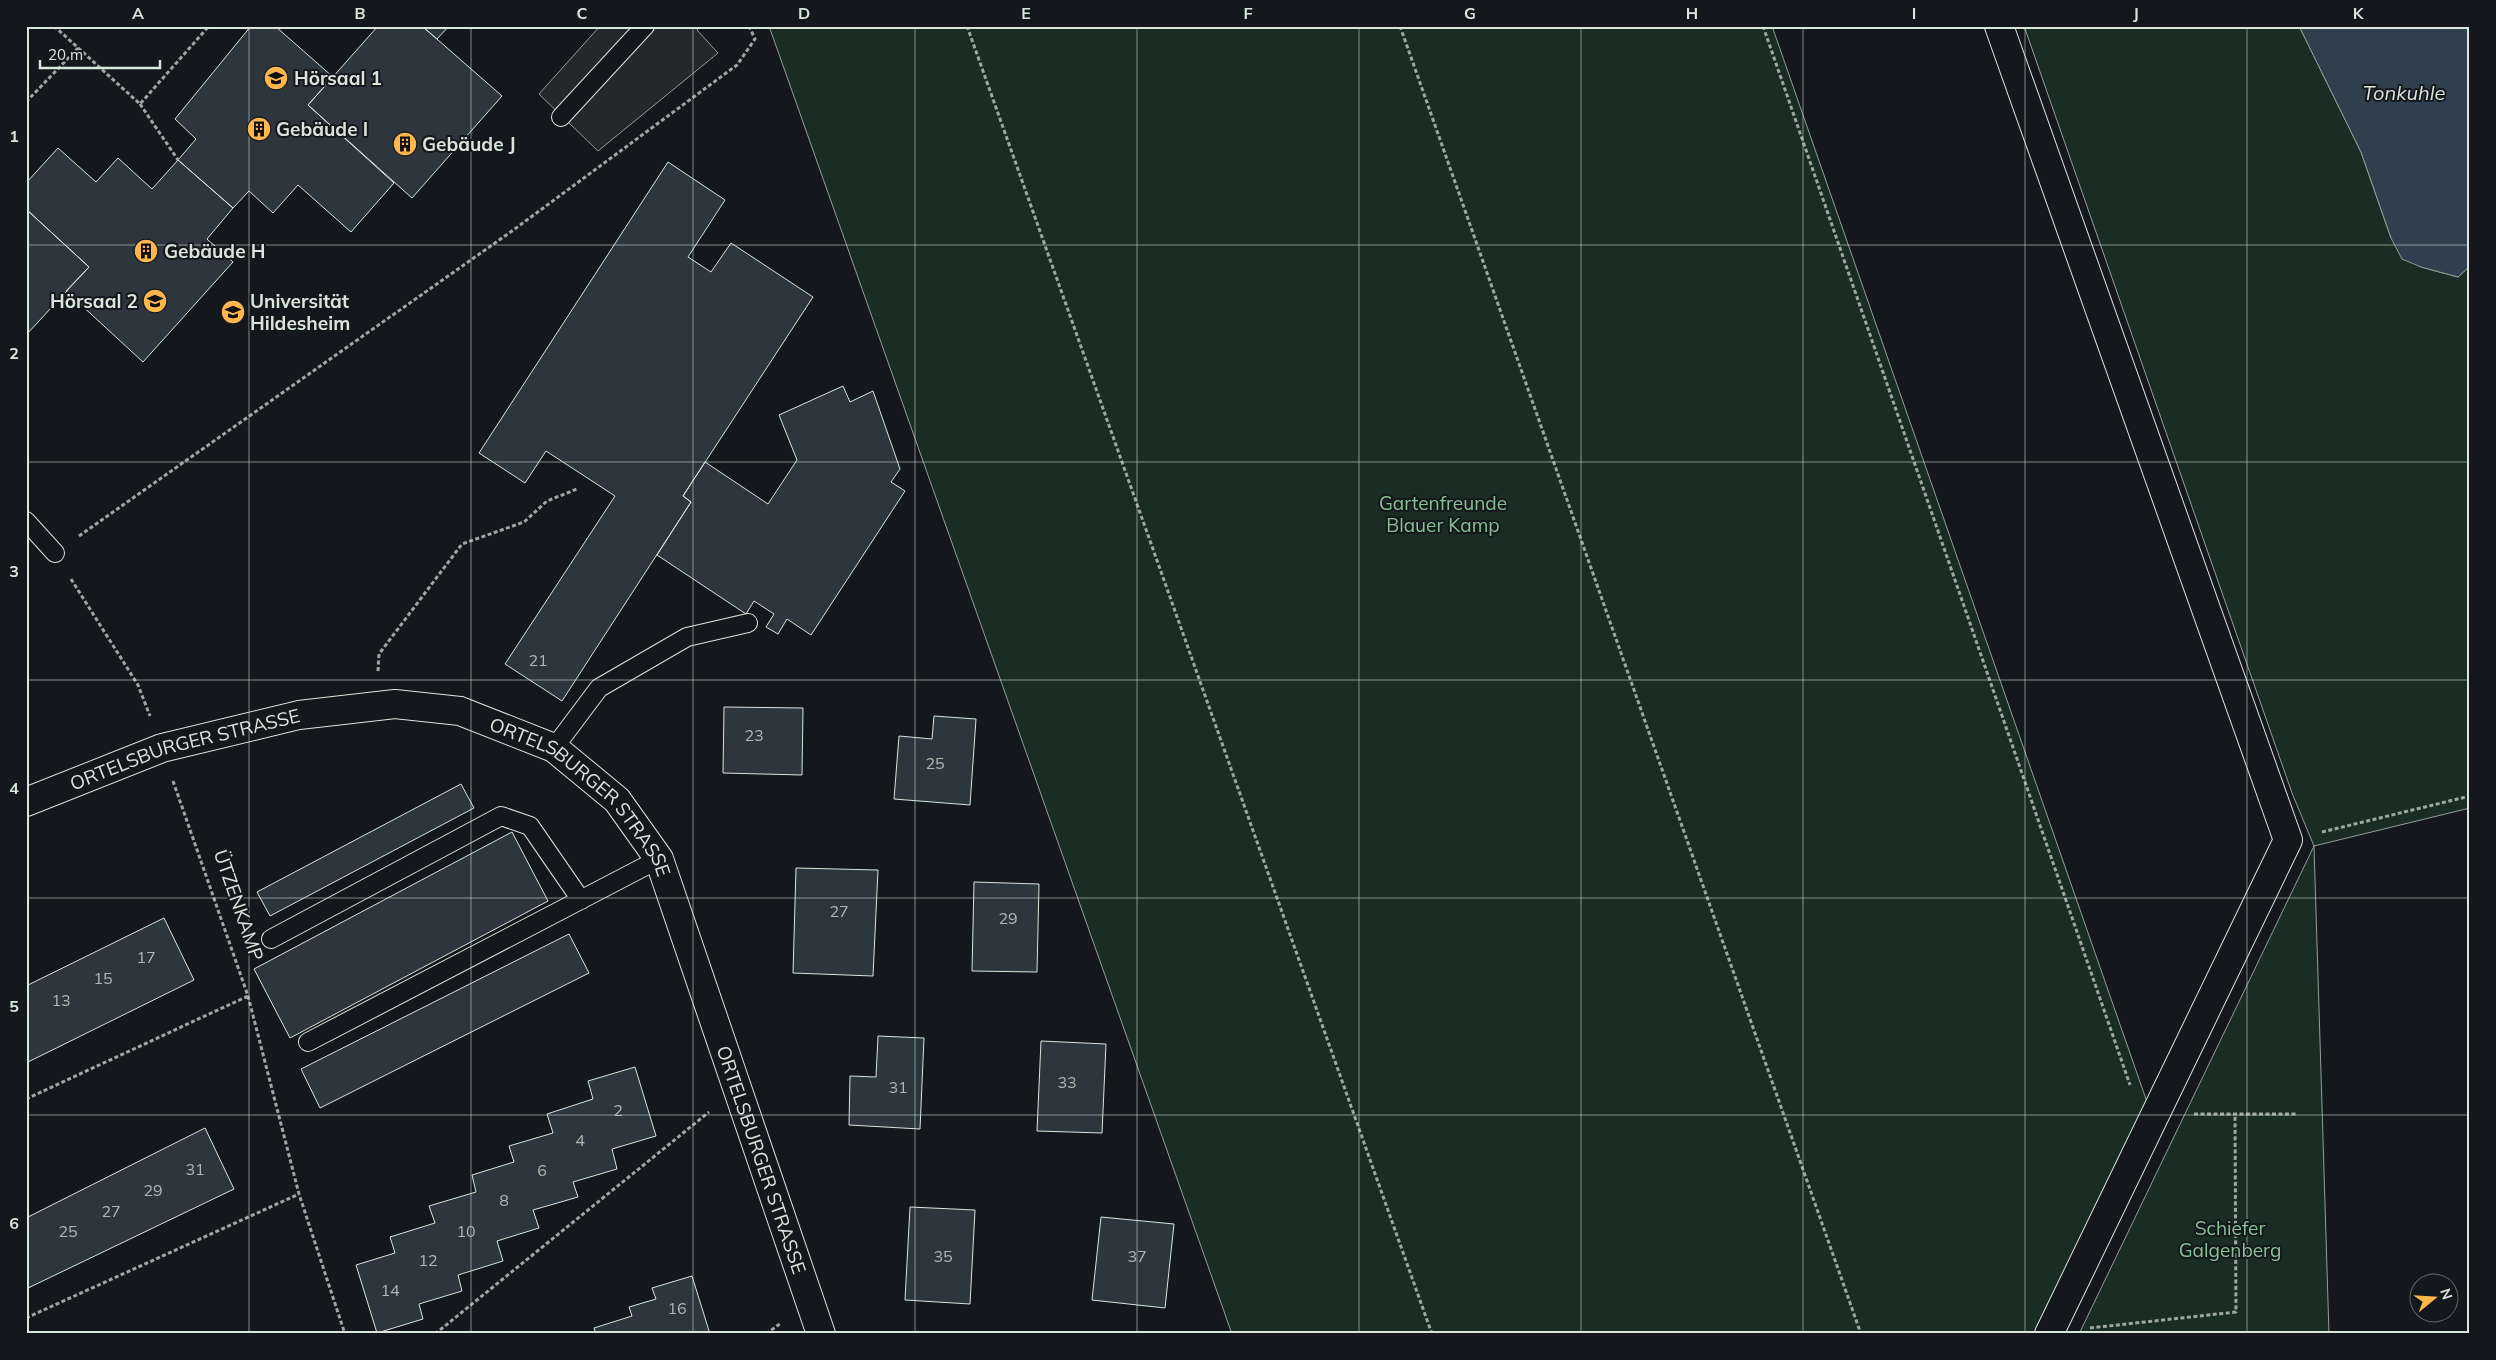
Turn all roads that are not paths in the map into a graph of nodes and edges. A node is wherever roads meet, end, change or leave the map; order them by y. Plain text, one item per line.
1 (645, 26) edge
2 (1999, 26) edge
3 (561, 116) dead end
4 (26, 521) edge
5 (55, 553) road end
6 (748, 622) dead end
7 (554, 748) junction
8 (26, 802) edge
9 (659, 859) junction
10 (581, 900) junction
11 (271, 939) dead end
12 (308, 1042) dead end
13 (2049, 1333) edge
14 (821, 1334) edge

1 - 3 lane
2 - 13 street
4 - 5 lane
6 - 7 lane
7 - 8 street, ORTELSBURGER STRASSE
7 - 9 street, ORTELSBURGER STRASSE
9 - 10 lane
9 - 14 street, ORTELSBURGER STRASSE
10 - 11 lane
10 - 12 lane

